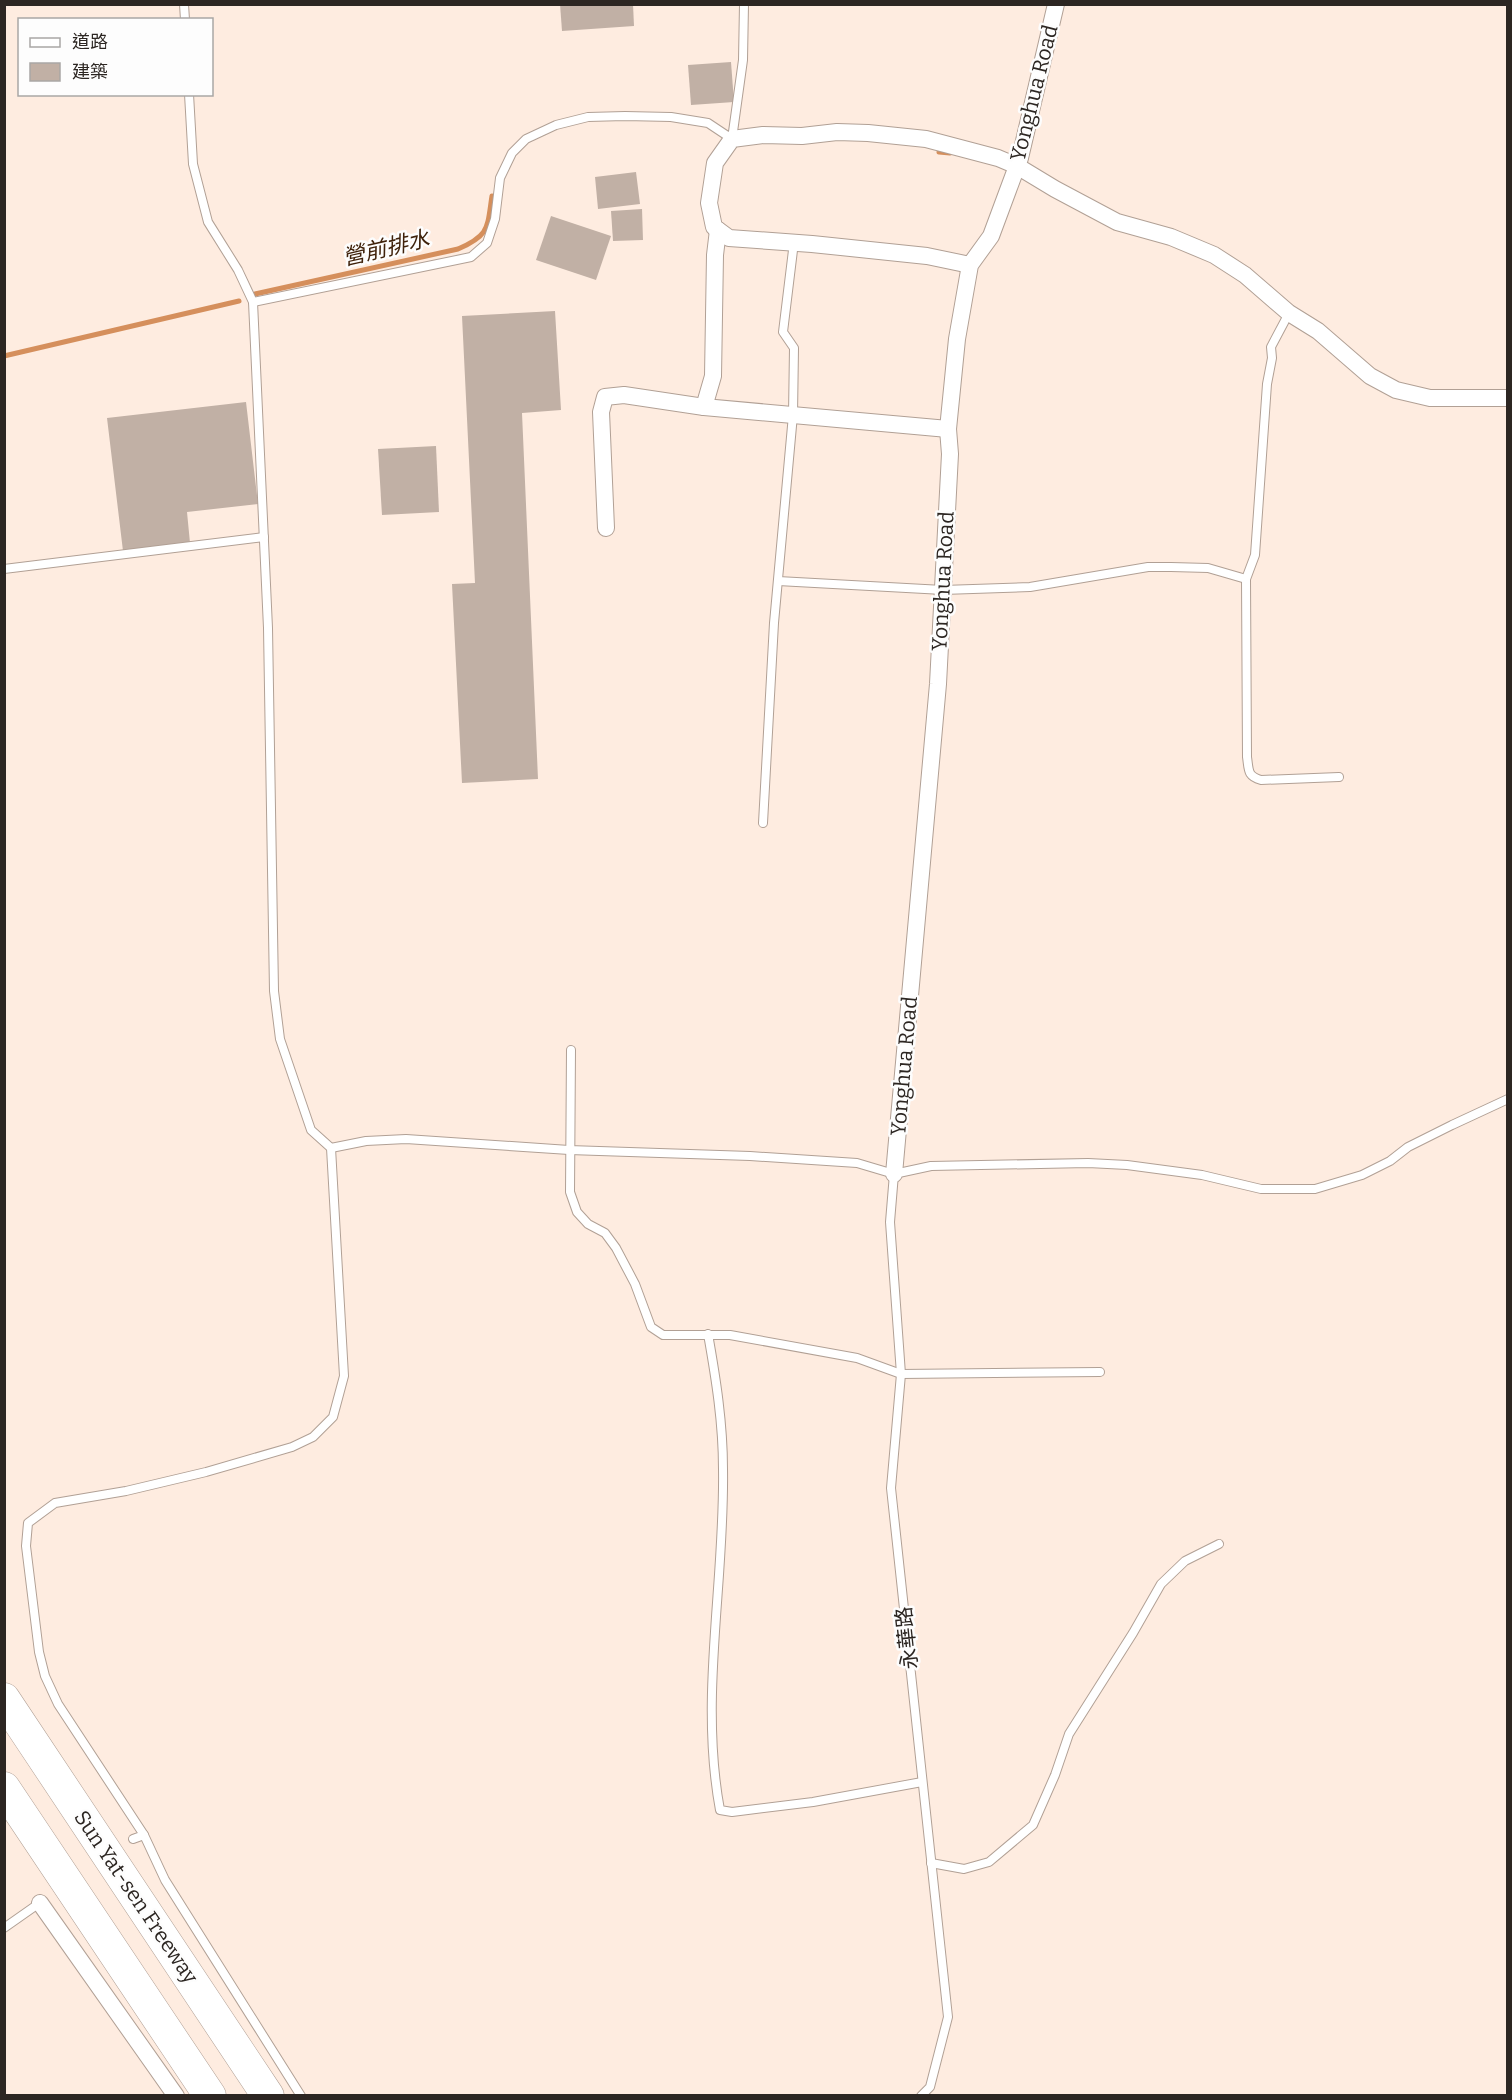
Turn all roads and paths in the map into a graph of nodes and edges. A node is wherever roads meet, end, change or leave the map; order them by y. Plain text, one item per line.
1 (744, 4) edge
2 (1056, 4) edge
3 (189, 96) edge
4 (732, 139) junction
5 (1017, 166) junction
6 (718, 230) junction
7 (794, 243) junction
8 (970, 265) junction
9 (253, 302) junction
10 (1289, 313) junction
11 (1508, 398) edge
12 (704, 407) junction
13 (793, 415) junction
14 (948, 429) junction
15 (606, 528) dead end
16 (264, 537) junction
17 (4, 569) edge
18 (1246, 579) junction
19 (778, 581) junction
20 (943, 590) junction
21 (1339, 777) dead end
22 (763, 823) dead end
23 (571, 1050) dead end
24 (1508, 1099) edge
25 (331, 1148) junction
26 (569, 1150) junction
27 (894, 1174) junction
28 (708, 1334) junction
29 (1100, 1372) dead end
30 (902, 1374) junction
31 (1219, 1544) dead end
32 (4, 1698) edge
33 (922, 1782) junction
34 (4, 1788) edge
35 (144, 1835) junction
36 (133, 1839) dead end
37 (931, 1863) junction
38 (43, 1901) joint
39 (4, 1928) edge
40 (176, 2096) edge
41 (210, 2096) edge
42 (268, 2096) edge
43 (301, 2096) edge
44 (921, 2096) edge

1 - 4 lane
2 - 5 street, Yonghua Road
3 - 9 lane
4 - 5 street
4 - 6 street
4 - 9 lane
5 - 8 street, Yonghua Road
5 - 10 street
6 - 7 street
6 - 12 street
7 - 8 street
7 - 13 lane
8 - 14 street, Yonghua Road
9 - 16 lane
10 - 11 street
10 - 18 lane
12 - 13 street
12 - 15 street
13 - 14 street
13 - 19 lane
14 - 20 street, Yonghua Road
16 - 17 lane
16 - 25 lane
18 - 20 lane
18 - 21 lane
19 - 20 lane
19 - 22 lane
20 - 27 street, Yonghua Road
23 - 26 lane
24 - 27 lane
25 - 26 lane
25 - 35 lane
26 - 27 lane
26 - 28 lane
27 - 30 lane, 永華路
28 - 30 lane
28 - 33 lane
29 - 30 lane
30 - 33 lane, 永華路
31 - 37 lane
32 - 42 highway, Sun Yat-sen Freeway
33 - 37 lane, 永華路
34 - 41 highway
35 - 36 lane
35 - 43 lane
37 - 44 lane, 永華路
38 - 39 lane
38 - 40 street

